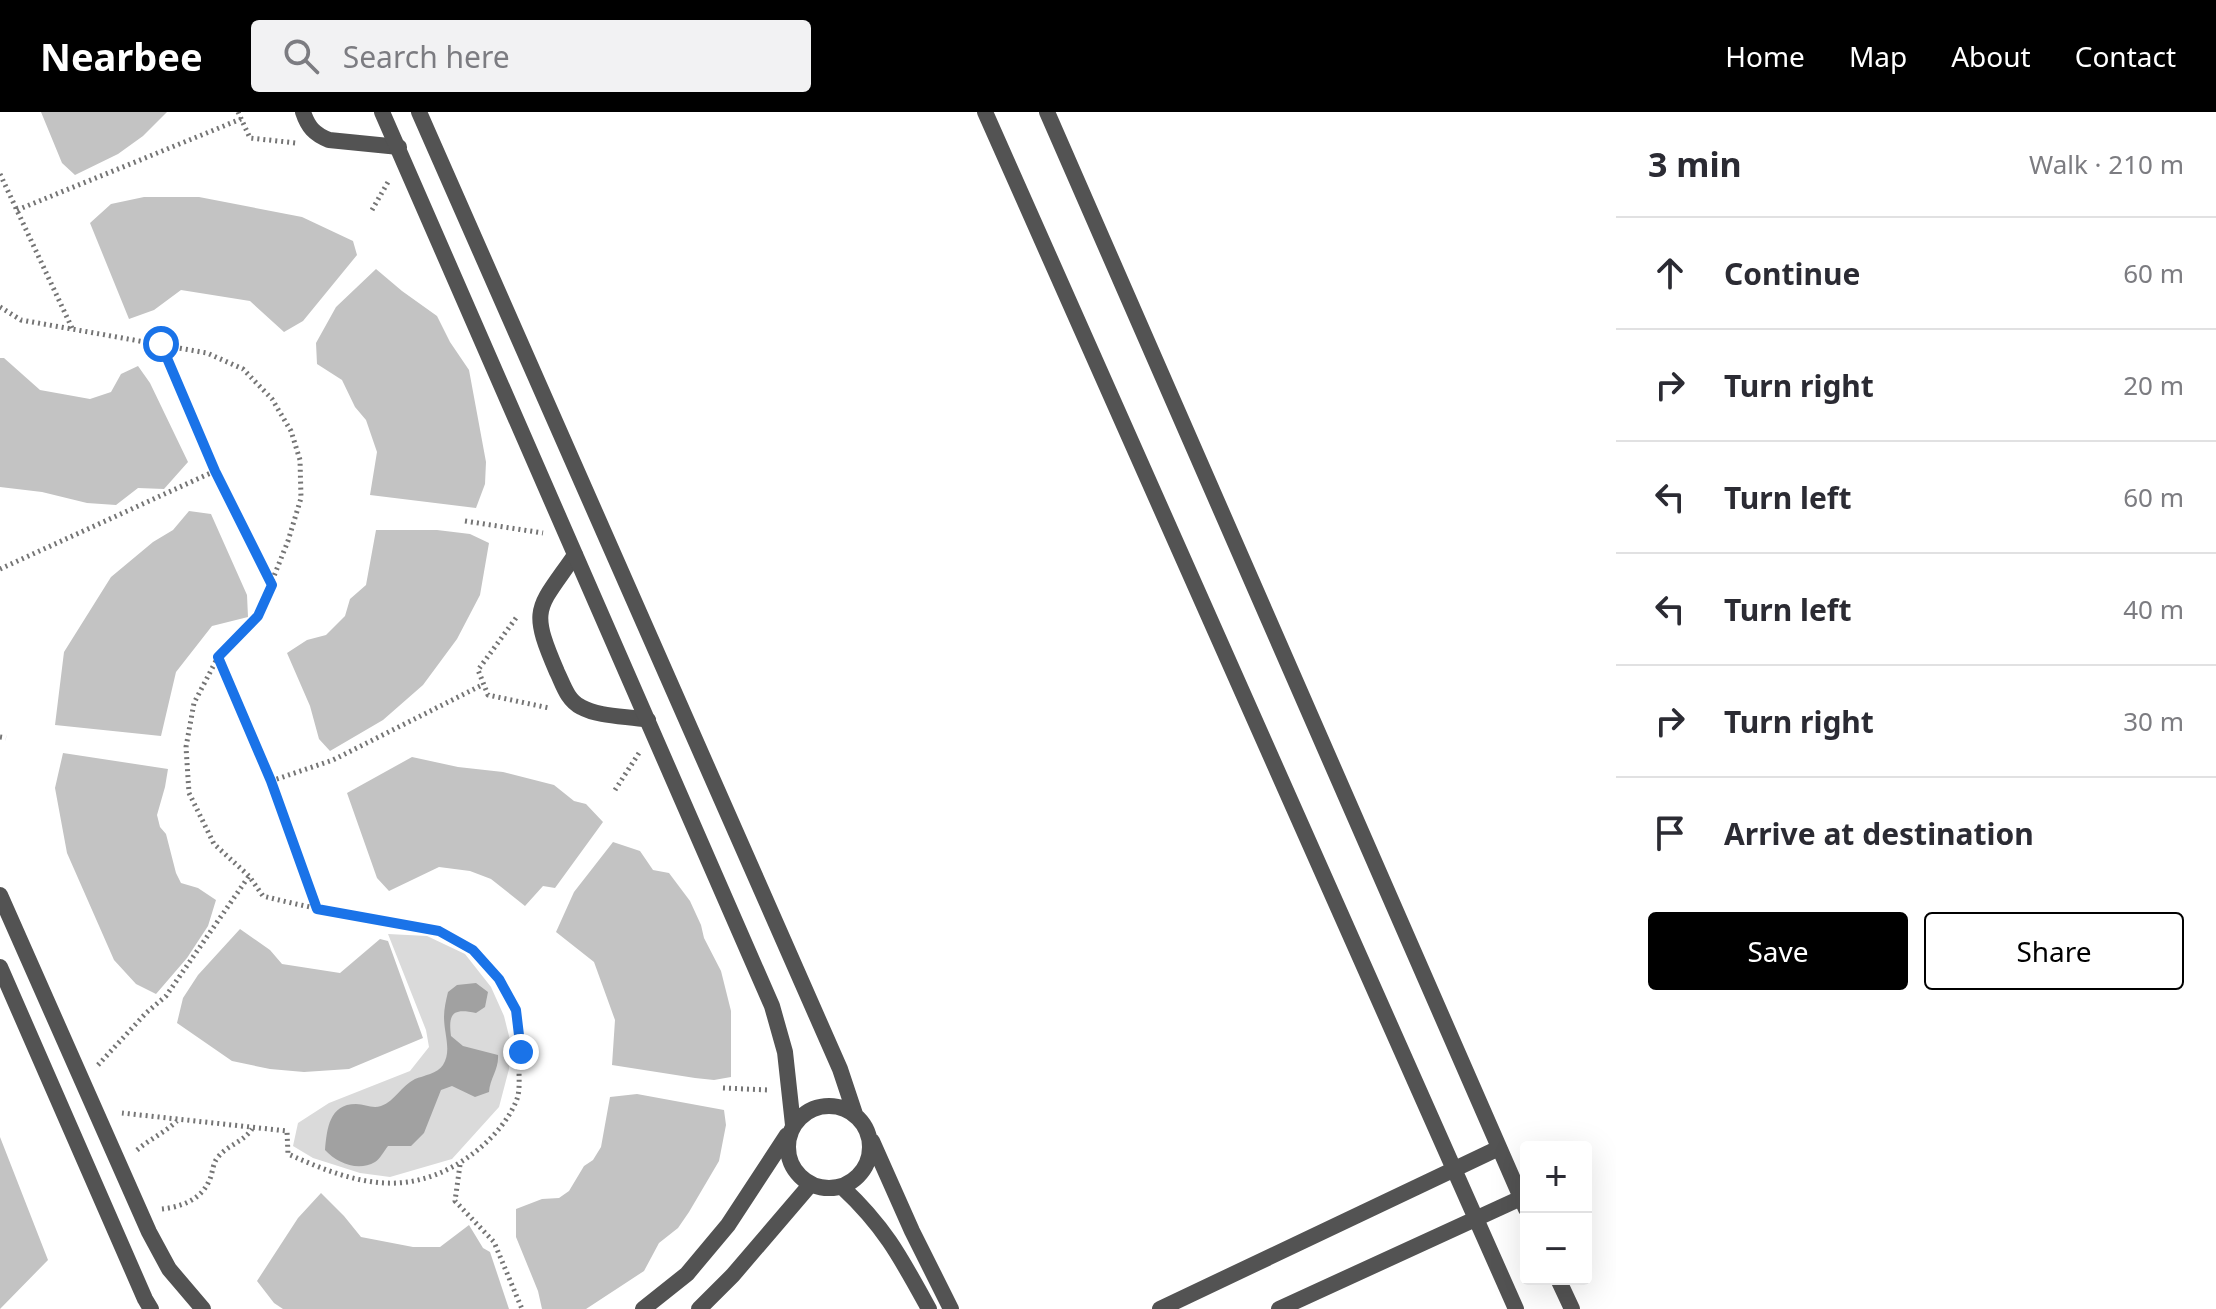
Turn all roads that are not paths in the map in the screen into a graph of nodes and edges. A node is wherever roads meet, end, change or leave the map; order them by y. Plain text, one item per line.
1 (303, 112) edge
2 (382, 112) edge
3 (419, 112) edge
4 (985, 112) edge
5 (1047, 112) edge
6 (399, 147) junction
7 (575, 555) junction
8 (650, 726) junction
9 (0, 895) edge
10 (0, 967) edge
11 (855, 1114) junction
12 (792, 1128) junction
13 (869, 1134) junction
14 (1499, 1148) junction
15 (1455, 1169) junction
16 (810, 1185) junction
17 (842, 1187) junction
18 (1520, 1195) edge
19 (1520, 1205) edge
20 (1476, 1217) junction
21 (1561, 1285) edge
22 (151, 1309) edge
23 (203, 1309) edge
24 (643, 1309) edge
25 (699, 1309) edge
26 (929, 1309) edge
27 (951, 1309) edge
28 (1160, 1309) edge
29 (1279, 1309) edge
30 (1516, 1309) edge
31 (1572, 1309) edge

1 - 6 street
2 - 6 street
3 - 11 street
4 - 15 street
5 - 14 street
6 - 7 street
7 - 8 street
7 - 8 street
8 - 12 street
9 - 23 street
10 - 22 street
11 - 12 street
11 - 13 street
12 - 16 street
12 - 24 street
13 - 17 street
13 - 27 street
14 - 15 street
14 - 18 street
15 - 20 street
15 - 28 street
16 - 17 street
16 - 25 street
17 - 26 street
19 - 20 street
20 - 29 street
20 - 30 street
21 - 31 street

